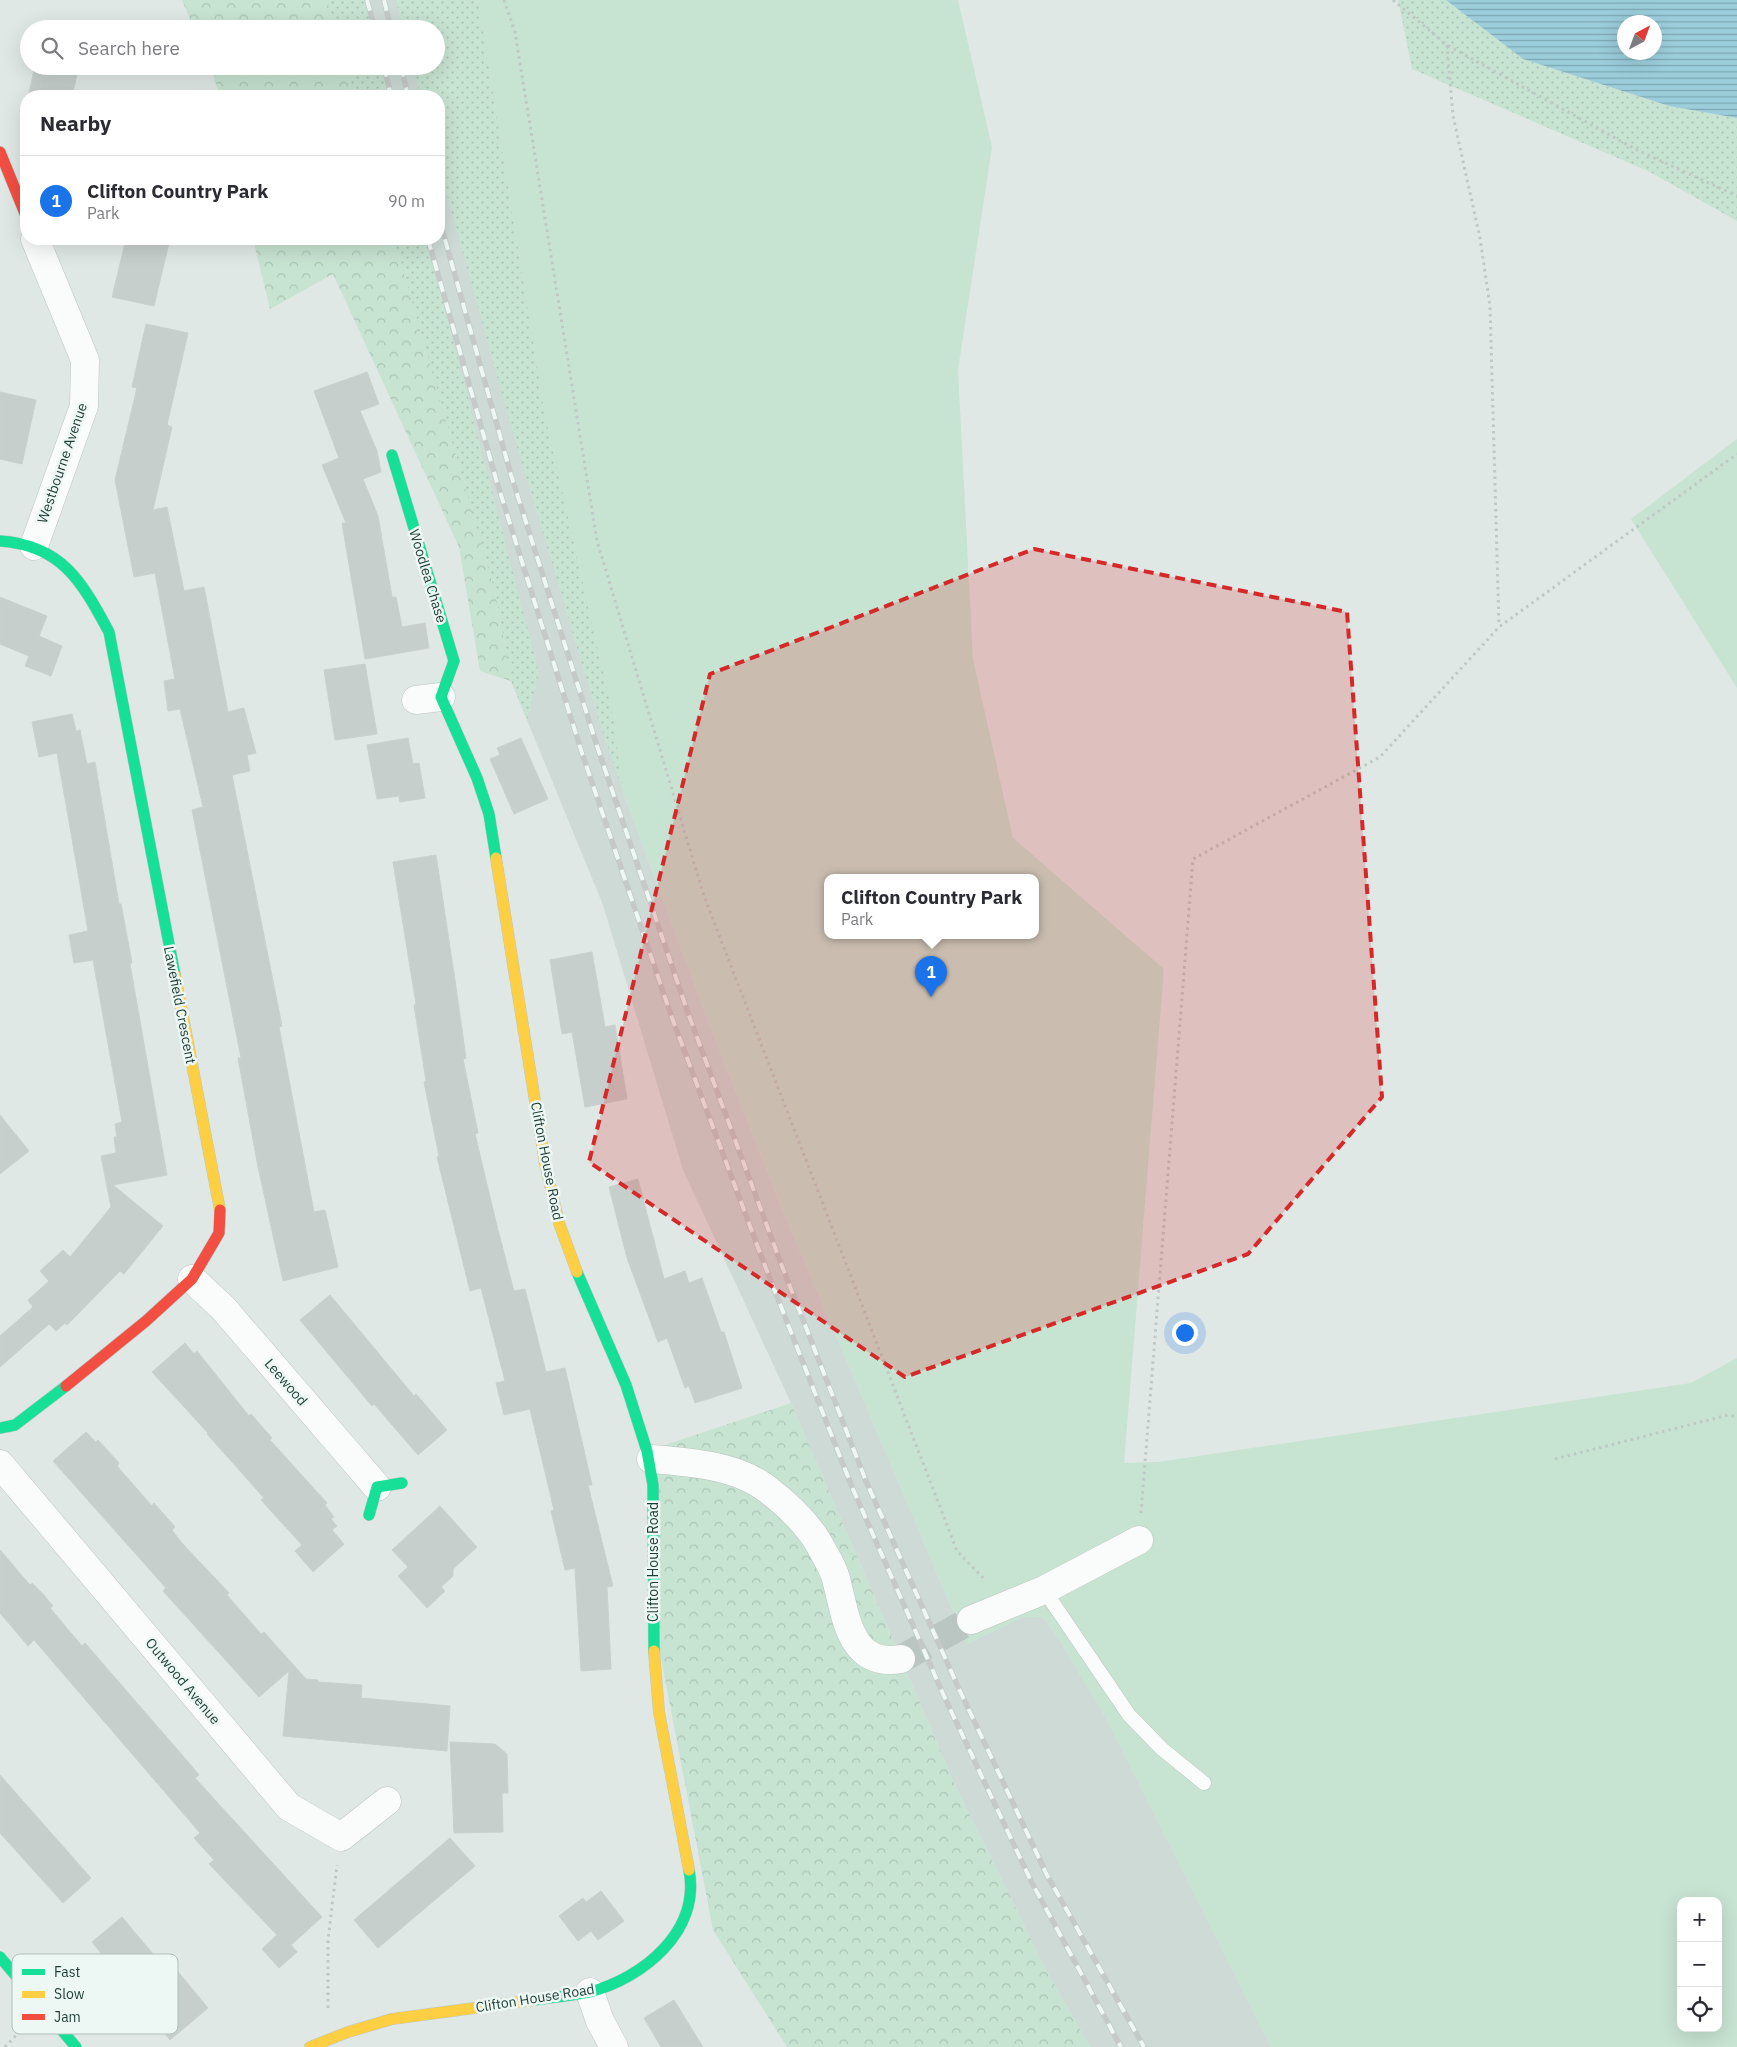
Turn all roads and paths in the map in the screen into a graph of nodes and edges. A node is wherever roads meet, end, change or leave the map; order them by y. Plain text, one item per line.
1 (504, 0) edge
2 (1392, 0) edge
3 (1447, 45) junction
4 (0, 152) edge
5 (1737, 196) edge
6 (20, 201) edge
7 (37, 245) edge
8 (392, 454) dead end
9 (1737, 454) edge
10 (0, 540) edge
11 (34, 546) junction
12 (1499, 627) junction
13 (489, 814) joint
14 (192, 1279) junction
15 (1737, 1417) edge
16 (0, 1428) edge
17 (651, 1459) junction
18 (1555, 1459) dead end
19 (0, 1464) edge
20 (390, 1485) joint
21 (369, 1515) dead end
22 (1139, 1540) joint
23 (1044, 1590) junction
24 (1008, 1604) junction
25 (971, 1620) tunnel mouth
26 (901, 1658) tunnel mouth
27 (1204, 1783) dead end
28 (387, 1801) dead end
29 (340, 1837) junction
30 (0, 1957) edge
31 (12, 1971) edge
32 (590, 1992) junction
33 (65, 2034) edge
34 (328, 2039) junction
35 (76, 2047) edge
36 (310, 2047) edge
37 (614, 2047) edge

1 - 24 path
2 - 3 path
3 - 5 path
3 - 12 path
4 - 6 street
7 - 11 street, Westbourne Avenue
8 - 13 street, Woodlea Chase
9 - 12 path
10 - 11 street, Lawefield Crescent
11 - 14 street, Lawefield Crescent
12 - 22 path
13 - 17 street, Clifton House Road
14 - 16 street, Lawefield Crescent
14 - 20 street, Leewood
15 - 18 path
17 - 26 street
17 - 32 street, Clifton House Road
19 - 29 street, Outwood Avenue
20 - 21 street, Leewood
22 - 23 street
23 - 24 street
23 - 27 lane
24 - 25 street
28 - 29 street
29 - 34 path
30 - 31 street
32 - 34 street, Clifton House Road
32 - 37 street
33 - 35 street
34 - 36 street, Clifton House Road

